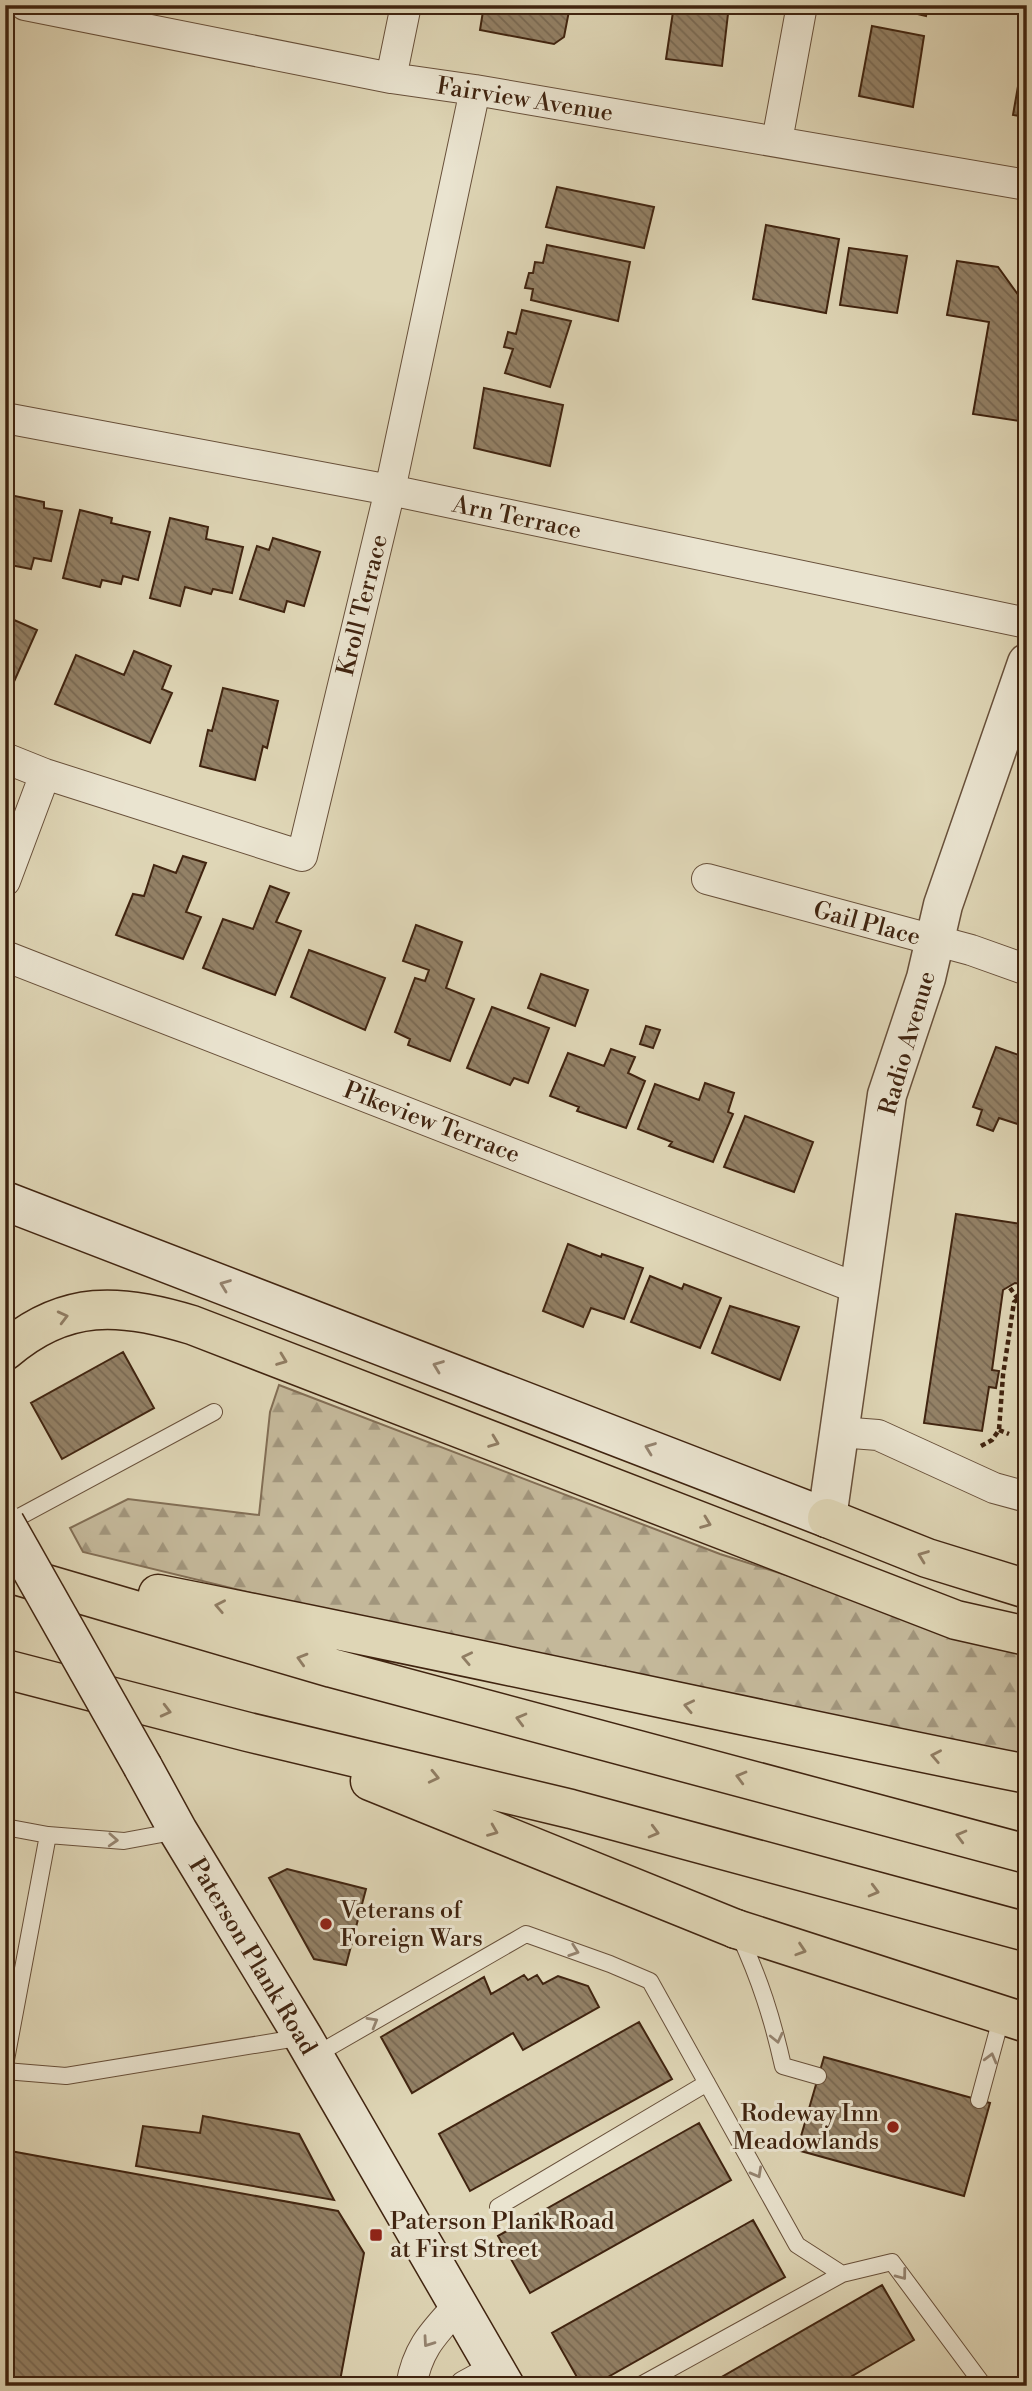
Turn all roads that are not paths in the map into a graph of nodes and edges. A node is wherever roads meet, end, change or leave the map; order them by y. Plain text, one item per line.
1 (25, 5) edge
2 (406, 5) edge
3 (802, 5) edge
4 (391, 79) junction
5 (475, 90) junction
6 (777, 141) junction
7 (1027, 185) edge
8 (5, 418) edge
9 (390, 491) junction
10 (1027, 623) edge
11 (1027, 663) edge
12 (5, 758) edge
13 (45, 774) junction
14 (707, 879) dead end
15 (5, 881) edge
16 (935, 941) junction
17 (5, 956) edge
18 (1027, 970) edge
19 (5, 1201) edge
20 (859, 1289) junction
21 (5, 1351) edge
22 (214, 1412) dead end
23 (839, 1432) junction
24 (1027, 1497) edge
25 (827, 1518) junction
26 (6, 1524) edge
27 (5, 1564) edge
28 (5, 1572) edge
29 (1027, 1589) edge
30 (1027, 1636) edge
31 (5, 1669) edge
32 (248, 1732) junction
33 (1027, 1774) edge
34 (5, 1827) edge
35 (178, 1831) junction
36 (48, 1835) junction
37 (1027, 1854) edge
38 (736, 1928) junction
39 (1027, 1932) edge
40 (1014, 2019) edge
41 (309, 2046) junction
42 (5, 2065) edge
43 (5, 2071) edge
44 (818, 2076) dead end
45 (707, 2083) junction
46 (979, 2100) dead end
47 (498, 2207) dead end
48 (842, 2274) junction
49 (459, 2305) junction
50 (489, 2380) edge
51 (411, 2386) edge
52 (639, 2386) edge
53 (984, 2386) edge

1 - 4 street, Fairview Avenue
2 - 4 street
3 - 6 street
4 - 5 street, Fairview Avenue
5 - 6 street, Fairview Avenue
5 - 9 street, Kroll Terrace
6 - 7 street, Fairview Avenue
8 - 9 street, Arn Terrace
9 - 10 street, Arn Terrace
9 - 13 street, Kroll Terrace
11 - 16 main road, Radio Avenue
12 - 13 street
13 - 15 street
14 - 16 street, Gail Place
16 - 18 street, Gail Place
16 - 20 main road, Radio Avenue
17 - 20 street, Pikeview Terrace
25 -> 19 main road
20 - 23 main road, Radio Avenue
21 -> 30 main road
22 - 26 lane
23 - 24 street
23 - 25 main road, Radio Avenue
29 -> 25 main road
26 - 35 main road, Paterson Plank Road, bridge
33 -> 27 main road
37 -> 28 main road
31 -> 32 main road
32 -> 38 main road
32 -> 39 main road
34 - 36 lane
36 -> 35 lane
35 - 41 main road, Paterson Plank Road
36 - 42 lane
38 -> 40 main road
38 -> 44 lane
46 -> 40 lane
41 - 43 lane
41 -> 45 lane
41 - 49 main road, Paterson Plank Road
45 - 47 lane
45 -> 48 lane
48 - 52 lane
48 -> 53 lane
49 - 50 main road, Paterson Plank Road
49 -> 51 street

